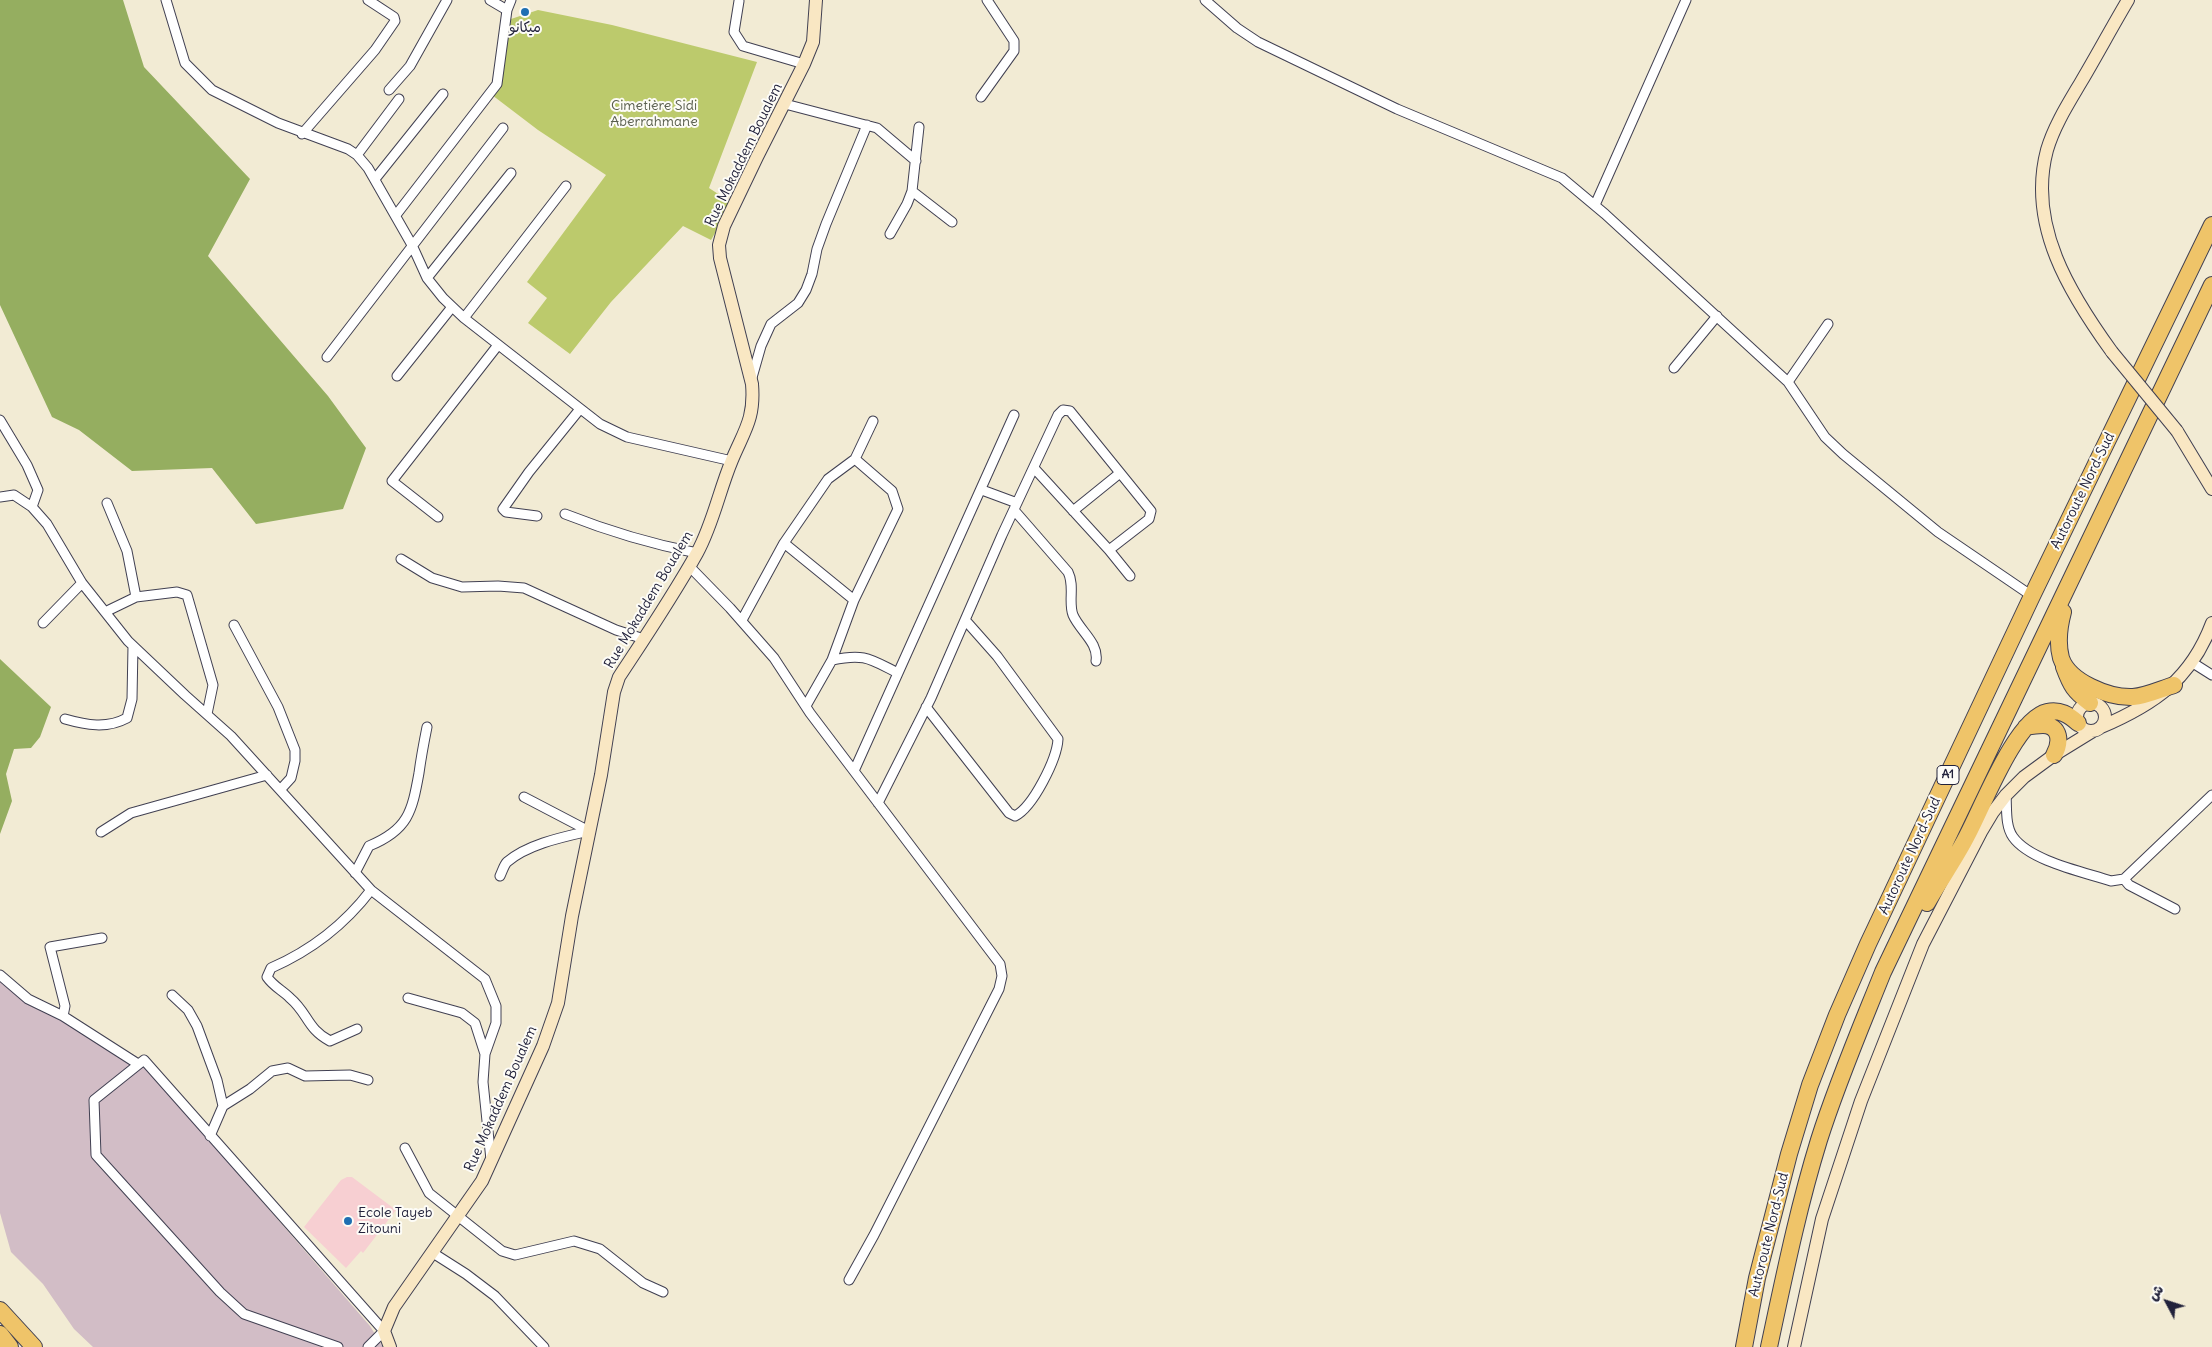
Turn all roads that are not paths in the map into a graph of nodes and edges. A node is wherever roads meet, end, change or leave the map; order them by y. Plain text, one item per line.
1 (168, 0) edge
2 (368, 0) edge
3 (447, 0) edge
4 (490, 0) edge
5 (511, 0) edge
6 (816, 0) edge
7 (987, 0) edge
8 (1205, 0) edge
9 (1686, 0) edge
10 (2128, 0) edge
11 (738, 1) dead end
12 (507, 10) junction
13 (804, 64) junction
14 (389, 90) dead end
15 (443, 94) dead end
16 (981, 97) dead end
17 (399, 99) dead end
18 (785, 104) junction
19 (867, 125) junction
20 (919, 127) dead end
21 (503, 128) dead end
22 (302, 134) junction
23 (357, 155) junction
24 (916, 161) junction
25 (510, 173) dead end
26 (375, 179) junction
27 (566, 186) dead end
28 (912, 191) junction
29 (1595, 204) junction
30 (396, 215) junction
31 (952, 222) dead end
32 (2212, 225) edge
33 (890, 234) dead end
34 (412, 245) junction
35 (427, 278) junction
36 (2212, 285) edge
37 (452, 307) junction
38 (1717, 316) junction
39 (464, 318) junction
40 (1828, 324) dead end
41 (498, 345) junction
42 (327, 357) dead end
43 (1674, 368) dead end
44 (397, 376) dead end
45 (751, 382) junction
46 (1788, 382) junction
47 (580, 409) junction
48 (1014, 415) dead end
49 (0, 420) edge
50 (873, 421) dead end
51 (855, 459) junction
52 (732, 461) junction
53 (1034, 468) junction
54 (1120, 473) junction
55 (2212, 489) edge
56 (982, 490) junction
57 (0, 497) edge
58 (107, 503) dead end
59 (32, 507) junction
60 (1016, 507) junction
61 (1073, 511) junction
62 (565, 514) dead end
63 (537, 516) dead end
64 (438, 517) dead end
65 (784, 543) junction
66 (1109, 550) junction
67 (697, 553) junction
68 (401, 559) dead end
69 (689, 566) junction
70 (1130, 576) dead end
71 (82, 583) junction
72 (2070, 585) junction
73 (2032, 596) junction
74 (136, 597) junction
75 (854, 600) junction
76 (105, 612) junction
77 (742, 620) junction
78 (966, 621) junction
79 (43, 623) dead end
80 (2212, 623) edge
81 (234, 625) dead end
82 (644, 639) junction
83 (133, 646) junction
84 (832, 660) junction
85 (2062, 660) junction
86 (1096, 661) dead end
87 (2193, 663) junction
88 (898, 673) junction
89 (2212, 675) edge
90 (2174, 685) junction
91 (807, 704) junction
92 (2095, 704) junction
93 (926, 707) junction
94 (206, 714) junction
95 (2128, 715) junction
96 (65, 720) dead end
97 (2078, 723) junction
98 (428, 727) dead end
99 (2026, 727) junction
100 (2097, 729) junction
101 (2072, 744) junction
102 (2054, 755) junction
103 (854, 772) junction
104 (268, 775) junction
105 (280, 790) junction
106 (2006, 795) junction
107 (2212, 795) edge
108 (524, 797) dead end
109 (878, 803) junction
110 (589, 831) junction
111 (101, 832) dead end
112 (355, 873) junction
113 (500, 876) dead end
114 (2124, 879) junction
115 (371, 890) junction
116 (2175, 909) dead end
117 (102, 938) dead end
118 (1883, 972) junction
119 (0, 975) edge
120 (172, 995) dead end
121 (408, 998) dead end
122 (63, 1016) junction
123 (357, 1029) dead end
124 (485, 1054) junction
125 (138, 1064) junction
126 (368, 1080) dead end
127 (223, 1106) junction
128 (210, 1136) junction
129 (405, 1148) dead end
130 (491, 1160) junction
131 (457, 1216) junction
132 (433, 1253) junction
133 (849, 1280) dead end
134 (663, 1292) dead end
135 (0, 1310) edge
136 (384, 1331) junction
137 (0, 1334) edge
138 (10, 1347) edge
139 (34, 1347) edge
140 (338, 1347) edge
141 (368, 1347) edge
142 (390, 1347) edge
143 (544, 1347) edge
144 (1744, 1347) edge
145 (1769, 1347) edge
146 (1794, 1347) edge

1 - 22 street
2 - 22 street
3 - 14 street
4 - 12 street
5 - 12 street
6 - 13 main road, Rue Mokaddem Boualem
7 - 16 street
8 - 29 street
9 - 29 street
10 - 55 main road, bridge
11 - 13 street
12 - 30 street
13 - 18 main road, Rue Mokaddem Boualem
15 - 26 street
17 - 23 street
18 - 19 street
18 - 45 main road, Rue Mokaddem Boualem
19 - 24 street
19 - 45 street
20 - 24 street
21 - 34 street
22 - 23 street
23 - 26 street
24 - 28 street
25 - 35 street
26 - 30 street
27 - 39 street
28 - 31 street
28 - 33 street
29 - 38 street
30 - 34 street
32 - 73 highway, Autoroute Nord-Sud / A1
34 - 35 street
34 - 42 street
35 - 37 street
36 - 72 highway, Autoroute Nord-Sud / A1
37 - 39 street
37 - 44 street
38 - 43 street
38 - 46 street
39 - 41 street
40 - 46 street
41 - 47 street
41 - 64 street
45 - 52 main road, Rue Mokaddem Boualem
46 - 73 street
47 - 52 street
47 - 63 street
48 - 56 street
49 - 59 street
50 - 51 street
51 - 65 street
51 - 75 street
52 - 67 main road, Rue Mokaddem Boualem
53 - 54 street
53 - 60 street
53 - 61 street
54 - 61 street
54 - 66 street
56 - 60 street
56 - 88 street
57 - 59 street
58 - 74 street
59 - 71 street
60 - 78 street
60 - 86 street
61 - 66 street
62 - 67 street
65 - 75 street
65 - 77 street
66 - 70 street
67 - 69 main road, Rue Mokaddem Boualem
68 - 82 street
69 - 77 street
69 - 82 main road, Rue Mokaddem Boualem
71 - 76 street
71 - 79 street
72 - 85 highway
72 - 118 highway, Autoroute Nord-Sud / A1
73 - 144 highway, Autoroute Nord-Sud / A1
74 - 76 street
74 - 94 street
75 - 84 street
76 - 83 street
77 - 91 street
78 - 93 street
78 - 93 street
80 - 87 main road
81 - 105 street
82 - 110 main road, Rue Mokaddem Boualem
83 - 94 street
83 - 96 street
84 - 88 street
84 - 91 street
85 - 90 highway
85 - 92 highway
87 - 89 street
87 - 90 main road
88 - 103 street
90 - 95 main road
91 - 103 street
92 - 95 main road
92 - 97 main road
92 - 100 main road
93 - 109 street
94 - 104 street
95 - 100 main road
97 - 99 highway
97 - 100 main road
97 - 101 main road
98 - 112 street
99 - 102 highway
99 - 118 highway
100 - 101 main road
101 - 102 main road
102 - 106 main road
103 - 109 street
104 - 105 street
104 - 111 street
105 - 112 street
106 - 114 street
106 - 146 main road
107 - 114 street
108 - 110 street
109 - 133 street
110 - 113 street
110 - 130 main road, Rue Mokaddem Boualem
112 - 115 street
114 - 116 street
115 - 123 street
115 - 124 street
117 - 122 street
118 - 145 highway, Autoroute Nord-Sud / A1
119 - 122 street
120 - 127 street
121 - 124 street
122 - 125 street
124 - 130 street
125 - 128 street
125 - 140 street
126 - 127 street
127 - 128 street
128 - 136 street
129 - 131 street
130 - 131 main road, Rue Mokaddem Boualem
131 - 132 main road, Rue Mokaddem Boualem
131 - 134 street
132 - 136 main road, Rue Mokaddem Boualem
132 - 143 street
135 - 139 highway
136 - 141 street
136 - 142 main road
137 - 138 highway

